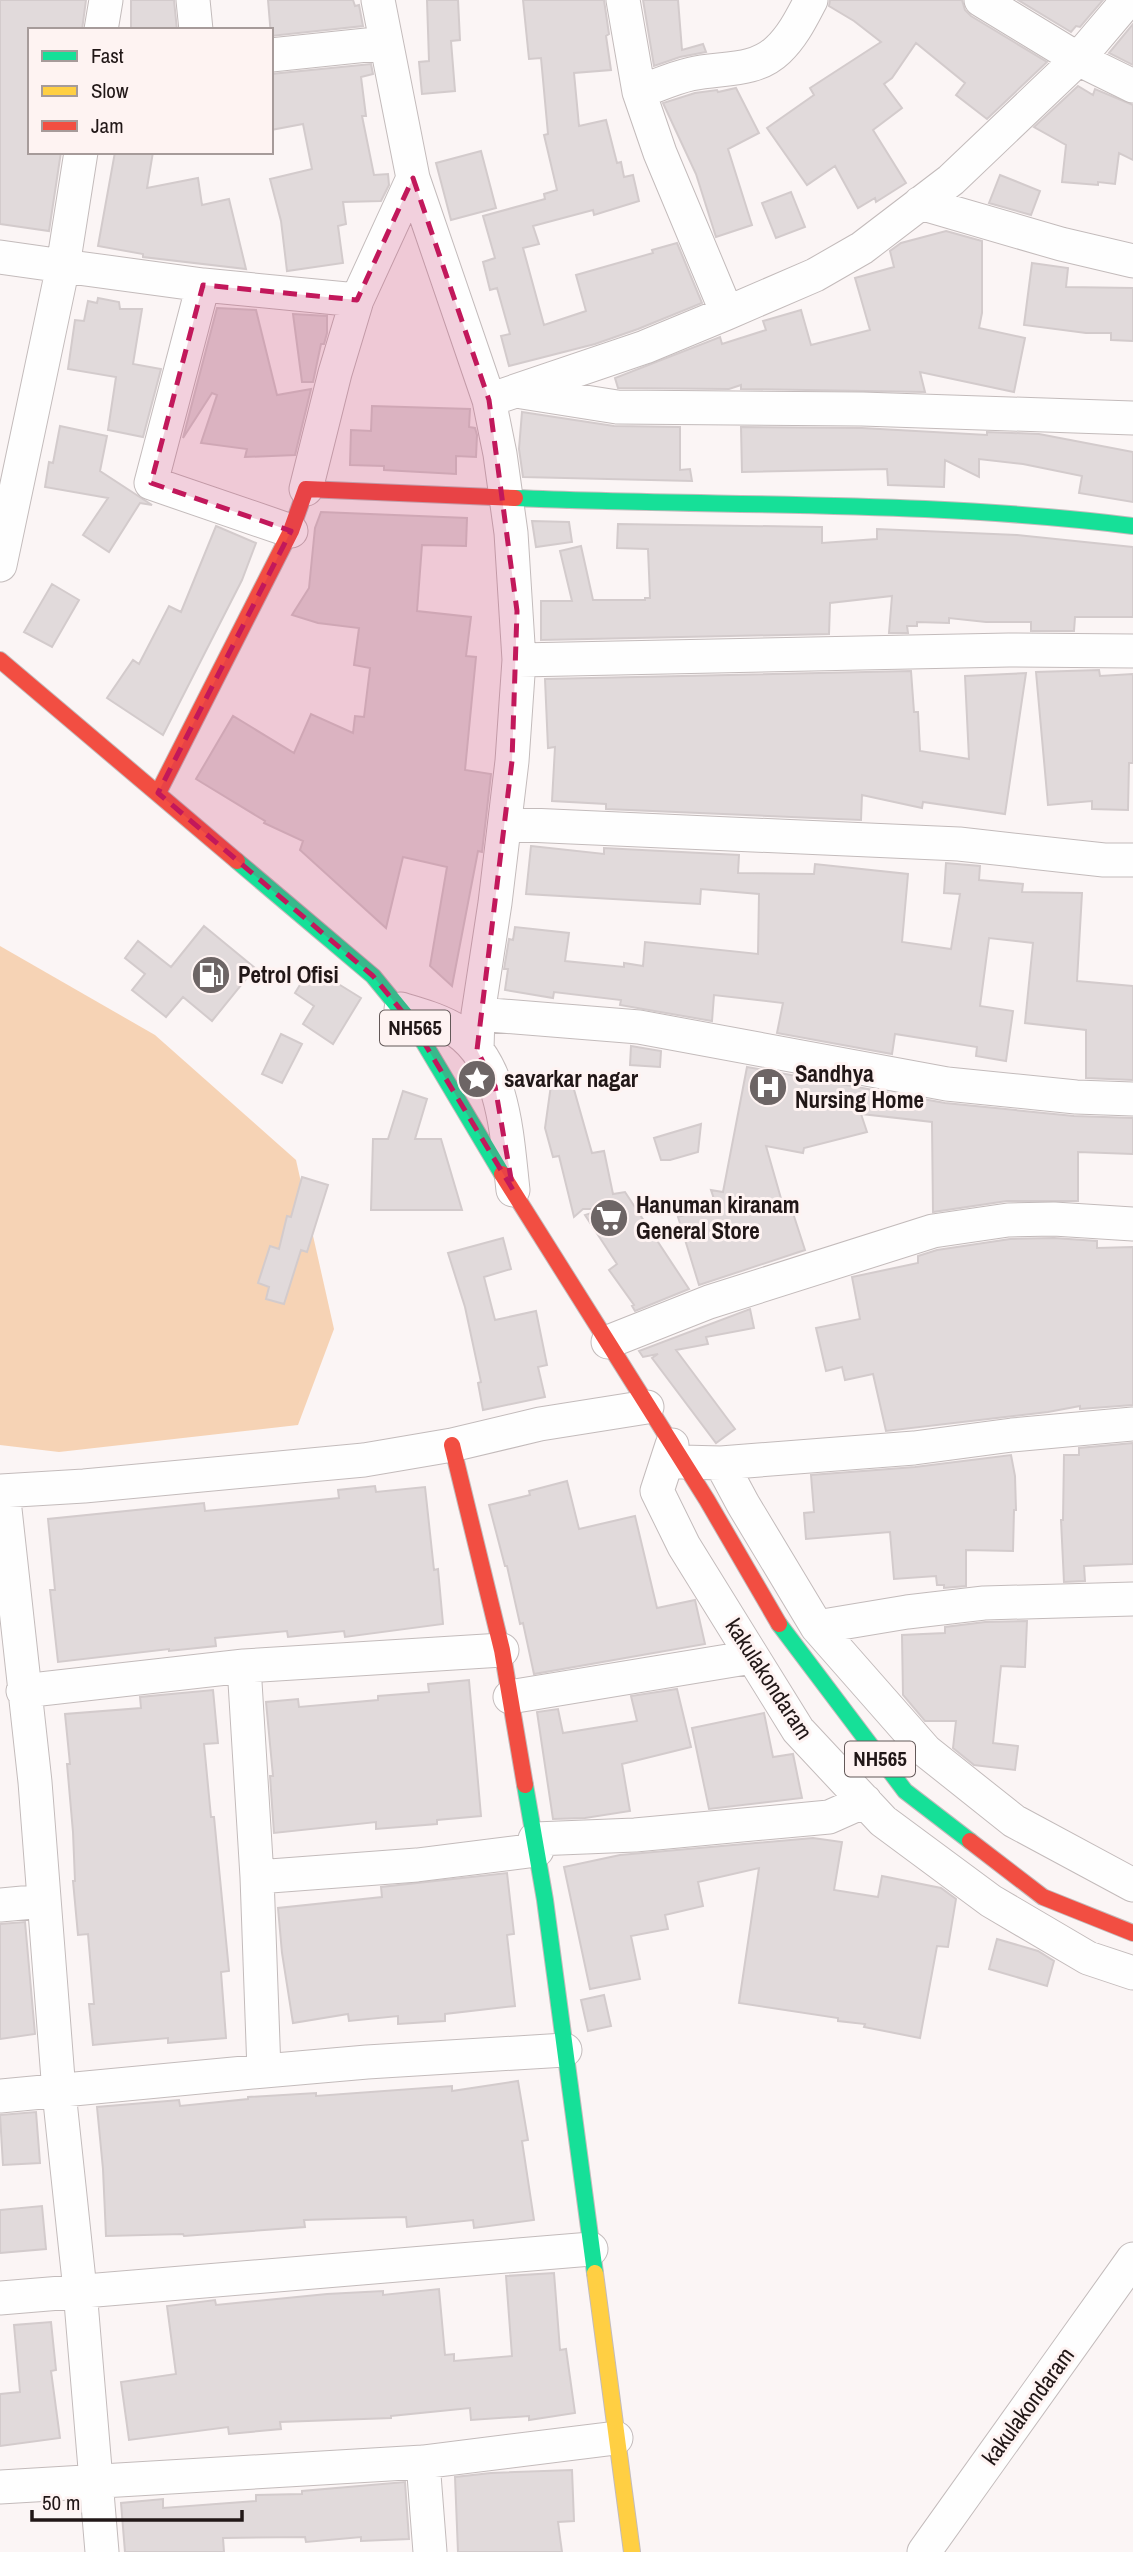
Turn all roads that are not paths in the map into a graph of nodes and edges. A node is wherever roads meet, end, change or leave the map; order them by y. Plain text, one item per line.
1 (106, 0) edge
2 (193, 0) edge
3 (378, 0) edge
4 (623, 0) edge
5 (811, 0) edge
6 (981, 0) edge
7 (1128, 0) edge
8 (101, 28) edge
9 (196, 28) edge
10 (386, 43) junction
11 (273, 55) edge
12 (1078, 59) junction
13 (1133, 86) edge
14 (639, 92) junction
15 (81, 154) edge
16 (413, 178) junction
17 (920, 203) junction
18 (0, 257) edge
19 (1133, 261) edge
20 (63, 265) junction
21 (203, 285) junction
22 (357, 300) junction
23 (727, 313) junction
24 (503, 396) junction
25 (1133, 418) edge
26 (306, 489) junction
27 (506, 498) junction
28 (1133, 526) edge
29 (291, 531) junction
30 (0, 565) edge
31 (1133, 650) edge
32 (0, 660) edge
33 (519, 660) junction
34 (158, 793) junction
35 (505, 824) junction
36 (1133, 860) edge
37 (401, 1009) junction
38 (478, 1013) junction
39 (477, 1050) junction
40 (1133, 1099) edge
41 (513, 1190) junction
42 (1133, 1224) edge
43 (608, 1342) junction
44 (647, 1407) junction
45 (1133, 1424) edge
46 (452, 1444) junction
47 (677, 1453) junction
48 (721, 1462) junction
49 (2, 1491) edge
50 (1133, 1599) edge
51 (817, 1627) junction
52 (502, 1650) junction
53 (752, 1657) junction
54 (244, 1666) junction
55 (23, 1691) junction
56 (510, 1697) junction
57 (865, 1801) junction
58 (536, 1845) junction
59 (257, 1877) junction
60 (1133, 1883) edge
61 (44, 1901) junction
62 (0, 1905) edge
63 (1126, 1930) edge
64 (1133, 1973) edge
65 (565, 2050) junction
66 (264, 2071) junction
67 (59, 2092) junction
68 (0, 2095) edge
69 (591, 2249) junction
70 (1133, 2259) edge
71 (80, 2290) junction
72 (0, 2298) edge
73 (616, 2438) junction
74 (423, 2462) junction
75 (97, 2482) junction
76 (0, 2487) edge
77 (102, 2552) edge
78 (430, 2552) edge
79 (632, 2552) edge
80 (924, 2552) edge

1 - 8 street
2 - 9 street
3 - 10 street
4 - 14 street
5 - 14 street
6 - 12 street
7 - 12 street
10 - 11 street
10 - 16 street
12 - 13 street
12 - 17 street
14 - 23 street
15 - 20 street
16 - 22 street
16 - 24 street
17 - 19 street
17 - 23 street
18 - 20 street
20 - 21 street
20 - 30 street
21 - 22 street
21 - 29 street
22 - 26 street
23 - 24 street
24 - 25 street
24 - 27 street
26 - 27 main road
26 - 29 main road
27 - 28 main road
27 - 33 street
29 - 34 main road
31 - 33 street
32 - 34 main road, NH565
33 - 35 street
34 - 37 main road, NH565
35 - 36 street
35 - 38 street
37 - 39 street
37 - 41 main road, NH565
38 - 39 street
38 - 40 street
39 - 41 street
41 - 43 main road, NH565
42 - 43 street
43 - 44 main road, NH565
44 - 46 street
44 - 47 main road, NH565
45 - 48 street
46 - 49 street
46 - 52 main road
47 - 48 street
47 - 53 street, kakulakondaram
47 - 63 main road, NH565
48 - 51 street
49 - 55 street
50 - 51 street
51 - 60 street
52 - 54 street
52 - 56 main road
53 - 56 street
53 - 57 street, kakulakondaram
54 - 55 street
54 - 59 street
55 - 61 street
56 - 58 main road
57 - 58 street
57 - 64 street, kakulakondaram
58 - 59 street
58 - 65 main road
59 - 66 street
60 - 63 street
61 - 62 street
61 - 67 street
65 - 66 street
65 - 69 main road
66 - 67 street
67 - 68 street
67 - 71 street
69 - 71 street
69 - 73 main road
70 - 80 street, kakulakondaram
71 - 72 street
71 - 75 street
73 - 74 street
73 - 79 main road
74 - 75 street
74 - 78 street
75 - 76 street
75 - 77 street

